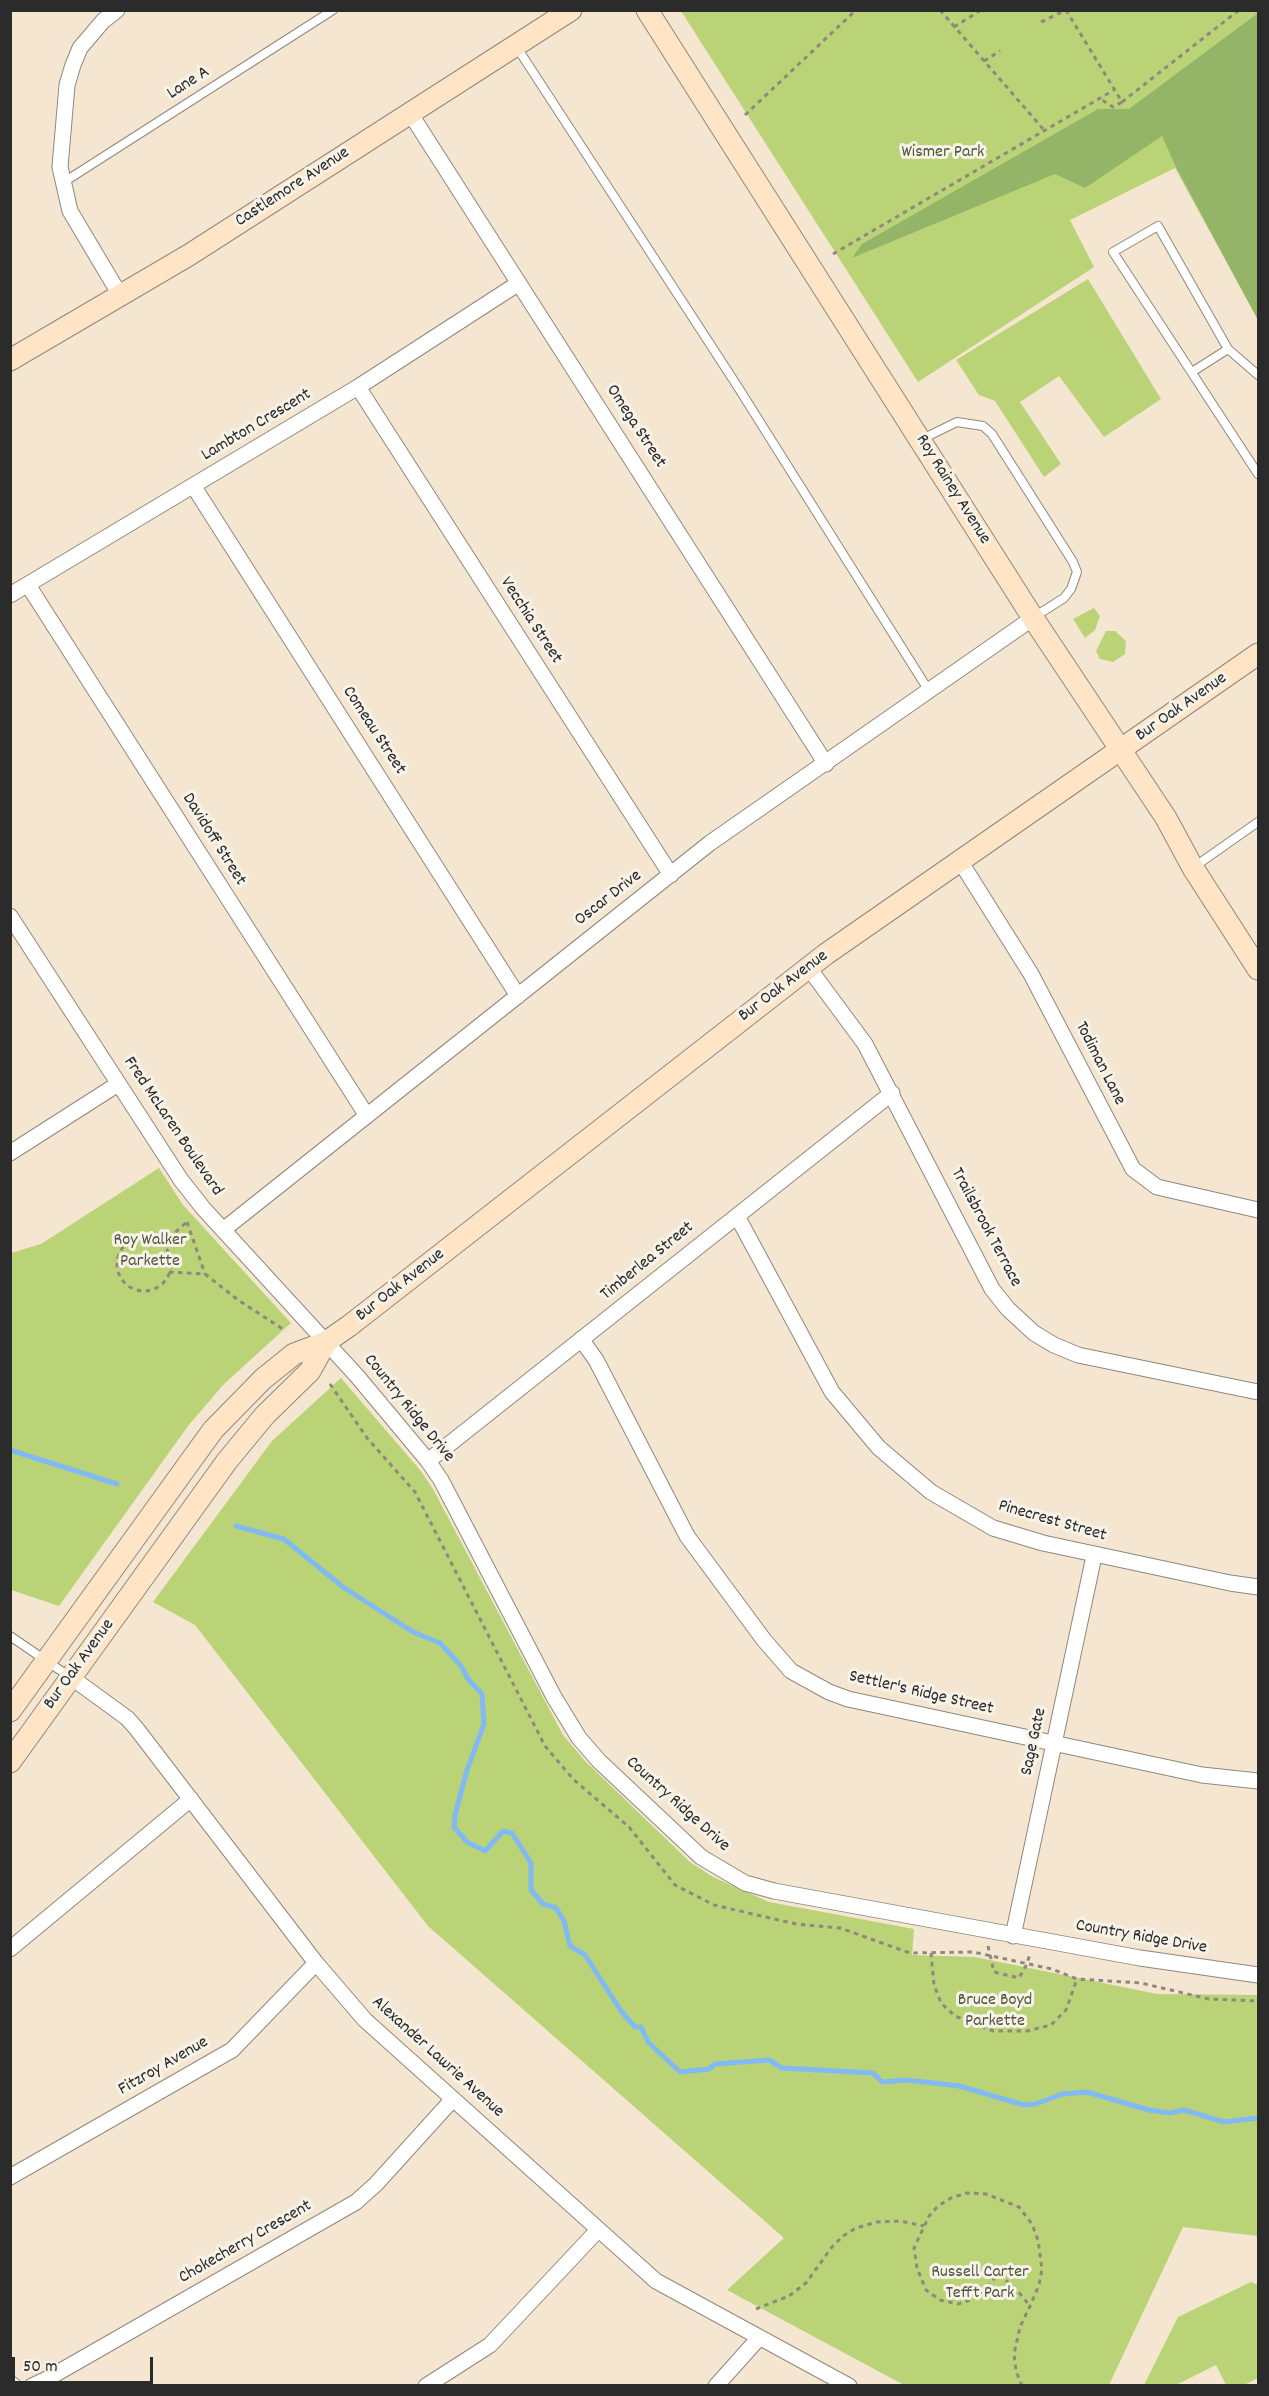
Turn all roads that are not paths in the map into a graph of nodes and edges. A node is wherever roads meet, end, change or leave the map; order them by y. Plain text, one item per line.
1 (117, 10) edge
2 (333, 10) edge
3 (571, 10) edge
4 (647, 10) edge
5 (516, 46) junction
6 (410, 113) junction
7 (62, 183) junction
8 (519, 283) junction
9 (120, 295) junction
10 (1228, 349) junction
11 (10, 360) edge
12 (1192, 372) junction
13 (1258, 375) edge
14 (358, 387) junction
15 (921, 440) junction
16 (1258, 474) edge
17 (194, 487) junction
18 (28, 585) junction
19 (10, 595) edge
20 (1033, 618) junction
21 (1258, 654) edge
22 (929, 692) junction
23 (1122, 749) junction
24 (826, 764) junction
25 (1258, 822) edge
26 (960, 861) junction
27 (1193, 868) junction
28 (671, 875) junction
29 (10, 916) edge
30 (808, 967) junction
31 (1258, 969) edge
32 (518, 996) junction
33 (118, 1084) junction
34 (892, 1094) junction
35 (367, 1116) junction
36 (10, 1153) edge
37 (1258, 1210) edge
38 (737, 1216) junction
39 (223, 1230) junction
40 (581, 1340) junction
41 (326, 1342) junction
42 (1258, 1392) edge
43 (428, 1461) junction
44 (1094, 1556) junction
45 (1258, 1587) edge
46 (10, 1636) edge
47 (46, 1661) junction
48 (72, 1678) junction
49 (10, 1711) edge
50 (1055, 1742) junction
51 (10, 1762) edge
52 (1258, 1781) edge
53 (191, 1799) junction
54 (1013, 1936) junction
55 (10, 1949) edge
56 (316, 1963) junction
57 (1258, 1975) edge
58 (453, 2099) junction
59 (10, 2177) edge
60 (598, 2230) junction
61 (758, 2339) junction
62 (32, 2385) edge
63 (426, 2385) edge
64 (716, 2385) edge
65 (849, 2385) edge

1 - 7 street
2 - 7 lane, Lane A
3 - 5 street, Castlemore Avenue
4 - 15 street, Roy Rainey Avenue
5 - 6 street, Castlemore Avenue
5 - 22 lane
6 - 8 street, Omega Street
6 - 9 street, Castlemore Avenue
7 - 9 street
8 - 14 street, Lambton Crescent
8 - 24 street, Omega Street
9 - 11 street, Castlemore Avenue
10 - 12 lane
10 - 12 lane
10 - 13 lane
12 - 16 lane
14 - 17 street, Lambton Crescent
14 - 28 street, Vecchia Street
15 - 20 street, Roy Rainey Avenue
15 - 20 lane
17 - 18 street, Lambton Crescent
17 - 32 street, Comeau Street
18 - 19 street, Lambton Crescent
18 - 35 street, Davidoff Street
20 - 22 street, Oscar Drive
20 - 23 street, Roy Rainey Avenue
21 - 23 street, Bur Oak Avenue
22 - 24 street, Oscar Drive
23 - 26 street, Bur Oak Avenue
23 - 27 street, Roy Rainey Avenue
24 - 28 street, Oscar Drive
25 - 27 lane
26 - 30 street, Bur Oak Avenue
26 - 37 street, Todiman Lane
27 - 31 street, Roy Rainey Avenue
28 - 32 street, Oscar Drive
29 - 33 street, Fred McLaren Boulevard
30 - 34 street, Trailsbrook Terrace
30 - 41 street, Bur Oak Avenue
32 - 35 street, Oscar Drive
33 - 36 street
33 - 39 street, Fred McLaren Boulevard
34 - 38 street, Timberlea Street
34 - 42 street, Trailsbrook Terrace
35 - 39 street, Oscar Drive
38 - 40 street, Timberlea Street
38 - 44 street, Pinecrest Street
39 - 41 street, Fred McLaren Boulevard
40 - 43 street, Timberlea Street
40 - 50 street, Settler's Ridge Street
41 - 43 street, Country Ridge Drive
41 - 47 street, Bur Oak Avenue
41 - 48 street, Bur Oak Avenue
43 - 54 street, Country Ridge Drive
44 - 45 street, Pinecrest Street
44 - 50 street, Sage Gate
46 - 47 lane
47 - 48 lane
47 - 49 street, Bur Oak Avenue
48 - 51 street, Bur Oak Avenue
48 - 53 street, Alexander Lawrie Avenue
50 - 52 street, Settler's Ridge Street
50 - 54 street, Sage Gate
53 - 55 street
53 - 56 street, Alexander Lawrie Avenue
54 - 57 street, Country Ridge Drive
56 - 58 street, Alexander Lawrie Avenue
56 - 59 street, Fitzroy Avenue
58 - 60 street, Alexander Lawrie Avenue
58 - 62 street, Chokecherry Crescent
60 - 61 street, Alexander Lawrie Avenue
60 - 63 street
61 - 64 street
61 - 65 street, Alexander Lawrie Avenue

